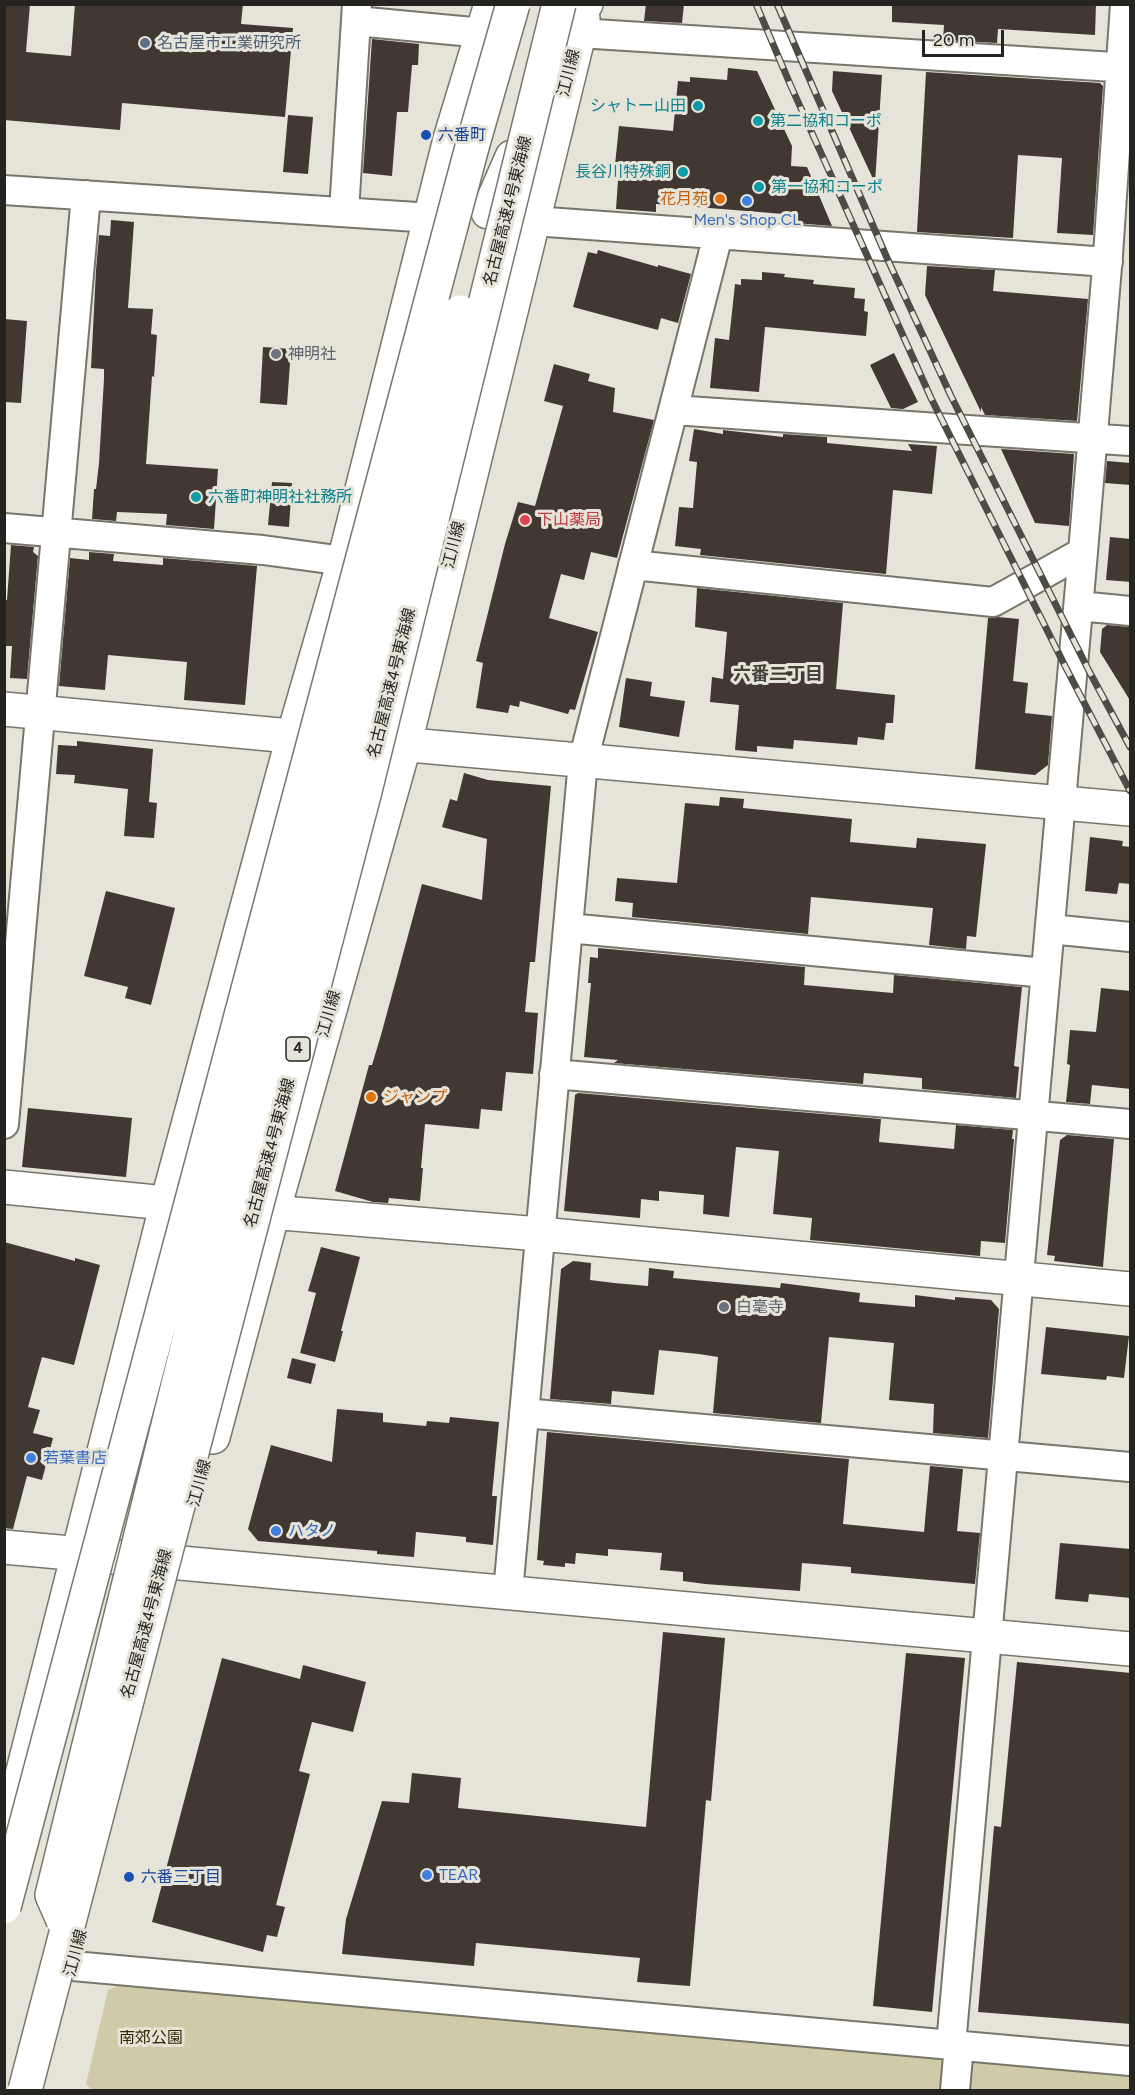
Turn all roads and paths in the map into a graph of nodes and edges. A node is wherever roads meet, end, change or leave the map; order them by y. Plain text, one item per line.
1 (513, 4) edge
2 (559, 4) edge
3 (1125, 4) edge
4 (357, 13) edge
5 (584, 14) edge
6 (487, 19) edge
7 (1126, 68) edge
8 (4, 190) edge
9 (86, 195) junction
10 (344, 212) junction
11 (432, 218) junction
12 (532, 221) junction
13 (718, 235) junction
14 (1115, 258) edge
15 (673, 410) junction
16 (1093, 438) junction
17 (1131, 441) edge
18 (4, 528) edge
19 (56, 533) junction
20 (1083, 552) junction
21 (344, 561) junction
22 (633, 565) junction
23 (1079, 606) junction
24 (1131, 611) edge
25 (4, 709) edge
26 (41, 712) junction
27 (292, 737) junction
28 (405, 743) junction
29 (583, 760) junction
30 (1061, 803) junction
31 (1131, 809) edge
32 (15, 881) edge
33 (568, 928) junction
34 (1050, 929) junction
35 (1131, 936) edge
36 (1046, 973) junction
37 (9, 1026) edge
38 (554, 1074) junction
39 (1034, 1116) junction
40 (4, 1124) edge
41 (1131, 1124) edge
42 (4, 1187) edge
43 (166, 1203) junction
44 (273, 1212) junction
45 (540, 1234) junction
46 (1019, 1279) junction
47 (1131, 1288) edge
48 (524, 1413) junction
49 (1003, 1456) junction
50 (1131, 1467) edge
51 (4, 1546) edge
52 (78, 1554) junction
53 (179, 1561) junction
54 (508, 1592) junction
55 (987, 1636) junction
56 (1131, 1649) edge
57 (4, 1843) edge
58 (4, 1907) edge
59 (67, 1930) junction
60 (73, 1966) junction
61 (955, 2045) junction
62 (1131, 2061) edge
63 (25, 2091) edge
64 (40, 2091) edge
65 (955, 2091) edge

1 - 58 main road, bridge
2 - 59 main road, 名古屋高速4号東海線 / 4, bridge
3 - 7 street
4 - 6 street
4 - 10 street
5 - 7 street
5 - 12 main road, 江川線
5 - 59 main road, bridge
6 - 11 main road
7 - 14 street
8 - 9 street
9 - 10 street
9 - 19 street
10 - 11 street
11 - 21 main road
12 - 13 street
12 - 28 main road, 江川線
13 - 14 street
13 - 15 street
14 - 16 street
15 - 16 street
15 - 22 street
16 - 17 street
16 - 20 street
18 - 19 street
19 - 21 street
19 - 26 street
20 - 22 street
20 - 23 street
21 - 27 main road
22 - 29 street
23 - 24 street
23 - 30 street
25 - 26 main road
26 - 27 main road
26 - 32 street
27 - 28 main road
27 - 43 main road
28 - 29 main road
28 - 44 main road, 江川線
29 - 30 main road
29 - 33 street
30 - 31 main road
30 - 34 street
32 - 37 street
33 - 36 street
33 - 38 street
34 - 35 street
34 - 36 street
36 - 39 street
37 - 40 street
38 - 39 street
38 - 45 street
39 - 41 street
39 - 46 street
42 - 43 main road
43 - 44 main road
43 - 52 main road
44 - 45 main road
44 - 53 main road, 江川線
45 - 46 main road
45 - 48 street
46 - 47 main road
46 - 49 street
48 - 49 street
48 - 54 street
49 - 50 street
49 - 55 street
51 - 52 main road
52 - 53 main road
52 - 57 main road
53 - 54 main road
53 - 60 main road, 江川線
54 - 55 main road
55 - 56 main road
55 - 61 street
59 - 63 main road, 名古屋高速4号東海線 / 4, bridge
60 - 61 street
60 - 64 main road, 江川線
61 - 62 street
61 - 65 street

